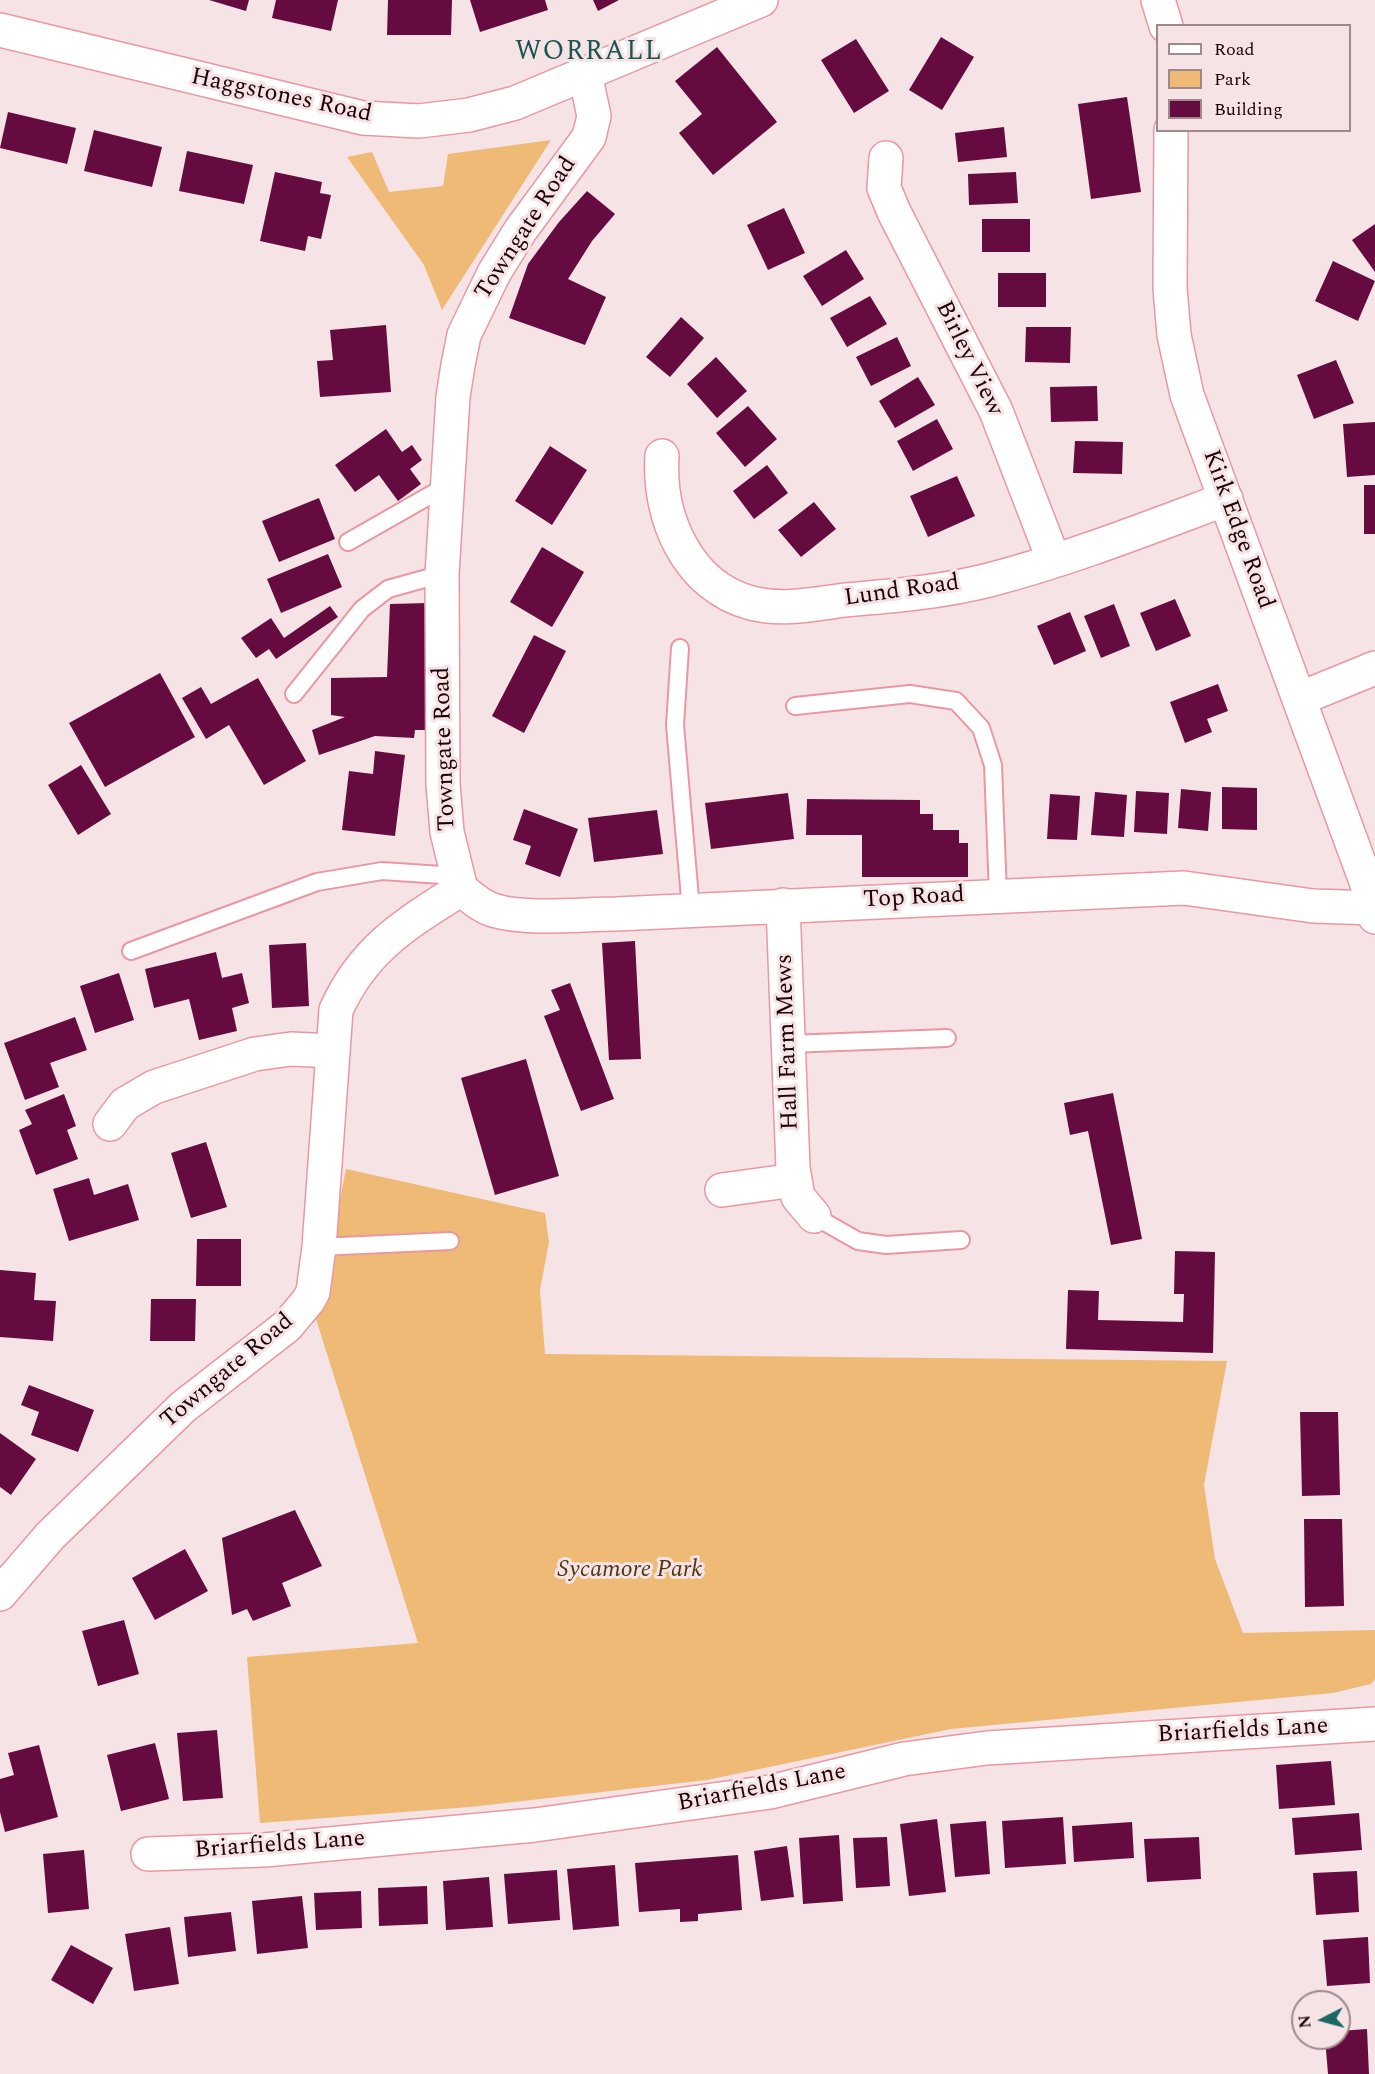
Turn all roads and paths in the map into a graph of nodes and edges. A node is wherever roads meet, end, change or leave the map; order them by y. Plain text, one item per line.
1 (760, 0) edge
2 (1158, 0) edge
3 (1174, 0) edge
4 (1165, 24) edge
5 (1173, 24) edge
6 (0, 30) edge
7 (585, 74) junction
8 (1171, 132) edge
9 (886, 158) dead end
10 (662, 456) dead end
11 (448, 485) junction
12 (1226, 499) junction
13 (348, 542) dead end
14 (1054, 561) junction
15 (442, 574) junction
16 (680, 648) dead end
17 (1375, 668) edge
18 (294, 694) dead end
19 (1299, 699) junction
20 (795, 706) dead end
21 (459, 882) junction
22 (998, 895) junction
23 (783, 905) junction
24 (691, 910) junction
25 (1374, 912) edge
26 (131, 951) dead end
27 (947, 1038) dead end
28 (789, 1044) junction
29 (333, 1051) junction
30 (111, 1124) dead end
31 (795, 1180) junction
32 (722, 1190) dead end
33 (814, 1216) joint
34 (961, 1240) dead end
35 (450, 1241) dead end
36 (319, 1247) junction
37 (0, 1594) edge
38 (1375, 1724) edge
39 (148, 1854) dead end

1 - 7 street, Haggstones Road
2 - 4 street
3 - 5 street
6 - 7 street, Haggstones Road
7 - 11 street, Towngate Road
8 - 12 street, Kirk Edge Road
9 - 14 street, Birley View
10 - 14 street, Lund Road
11 - 13 lane
11 - 15 street, Towngate Road
12 - 14 street, Lund Road
12 - 19 street, Kirk Edge Road
15 - 18 lane
15 - 21 street, Towngate Road
16 - 24 lane
17 - 19 street
19 - 25 street, Kirk Edge Road
20 - 22 lane
21 - 24 street, Top Road
21 - 26 lane
21 - 29 street, Towngate Road
22 - 23 street, Top Road
22 - 25 street, Top Road
23 - 24 street, Top Road
23 - 28 street, Hall Farm Mews
27 - 28 lane
28 - 31 street, Hall Farm Mews
29 - 30 street
29 - 36 street, Towngate Road
31 - 32 street
31 - 33 street, Hall Farm Mews
33 - 34 lane
35 - 36 lane
36 - 37 street, Towngate Road
38 - 39 street, Briarfields Lane

